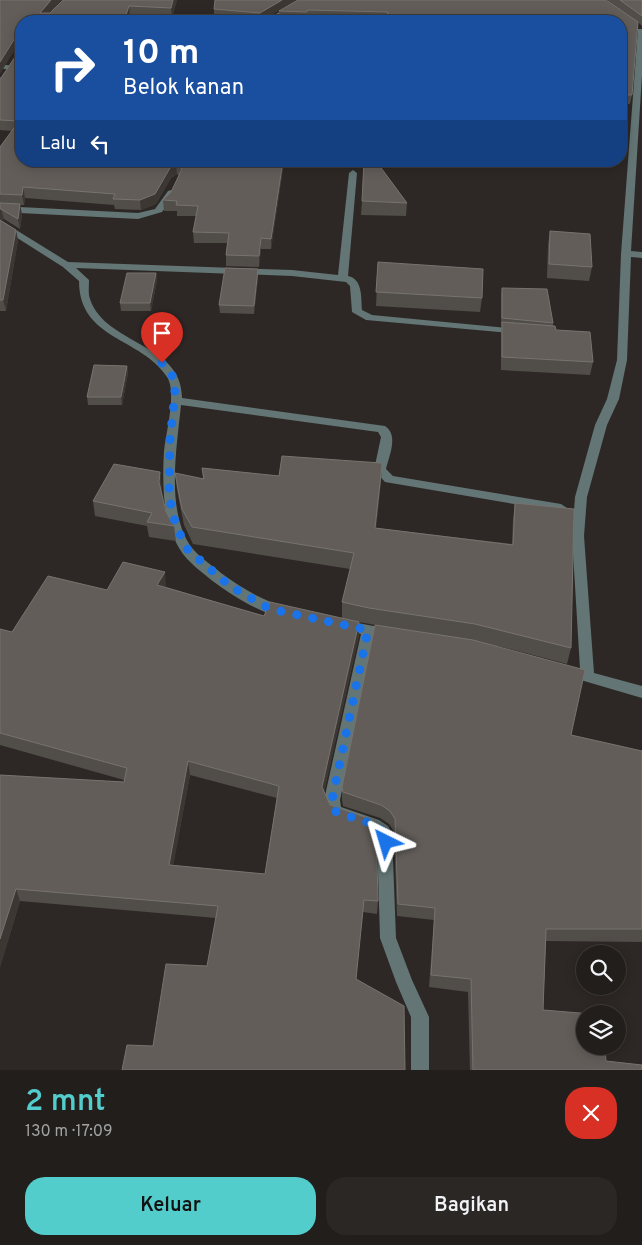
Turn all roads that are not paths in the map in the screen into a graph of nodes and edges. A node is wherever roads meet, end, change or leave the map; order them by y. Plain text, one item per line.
1 (305, 0) edge
2 (279, 15) edge
3 (633, 25) edge
4 (641, 31) edge
5 (15, 61) edge
6 (0, 66) edge
7 (352, 173) dead end
8 (174, 186) edge
9 (0, 209) edge
10 (0, 223) edge
11 (626, 254) junction
12 (642, 255) edge
13 (66, 265) junction
14 (342, 278) junction
15 (528, 333) edge
16 (175, 401) junction
17 (580, 512) junction
18 (296, 615) edge
19 (332, 623) edge
20 (368, 630) junction
21 (406, 637) edge
22 (558, 668) edge
23 (587, 676) junction
24 (642, 692) edge
25 (420, 1070) edge

1 - 2 street
3 - 4 street
4 - 11 street
5 - 6 street
7 - 14 street
8 - 9 street
10 - 13 street
11 - 12 street
11 - 17 street
13 - 14 street
13 - 16 street
14 - 15 street
16 - 17 street
16 - 18 street
17 - 23 street
19 - 20 street
20 - 21 street
20 - 25 street
22 - 23 street
23 - 24 street

